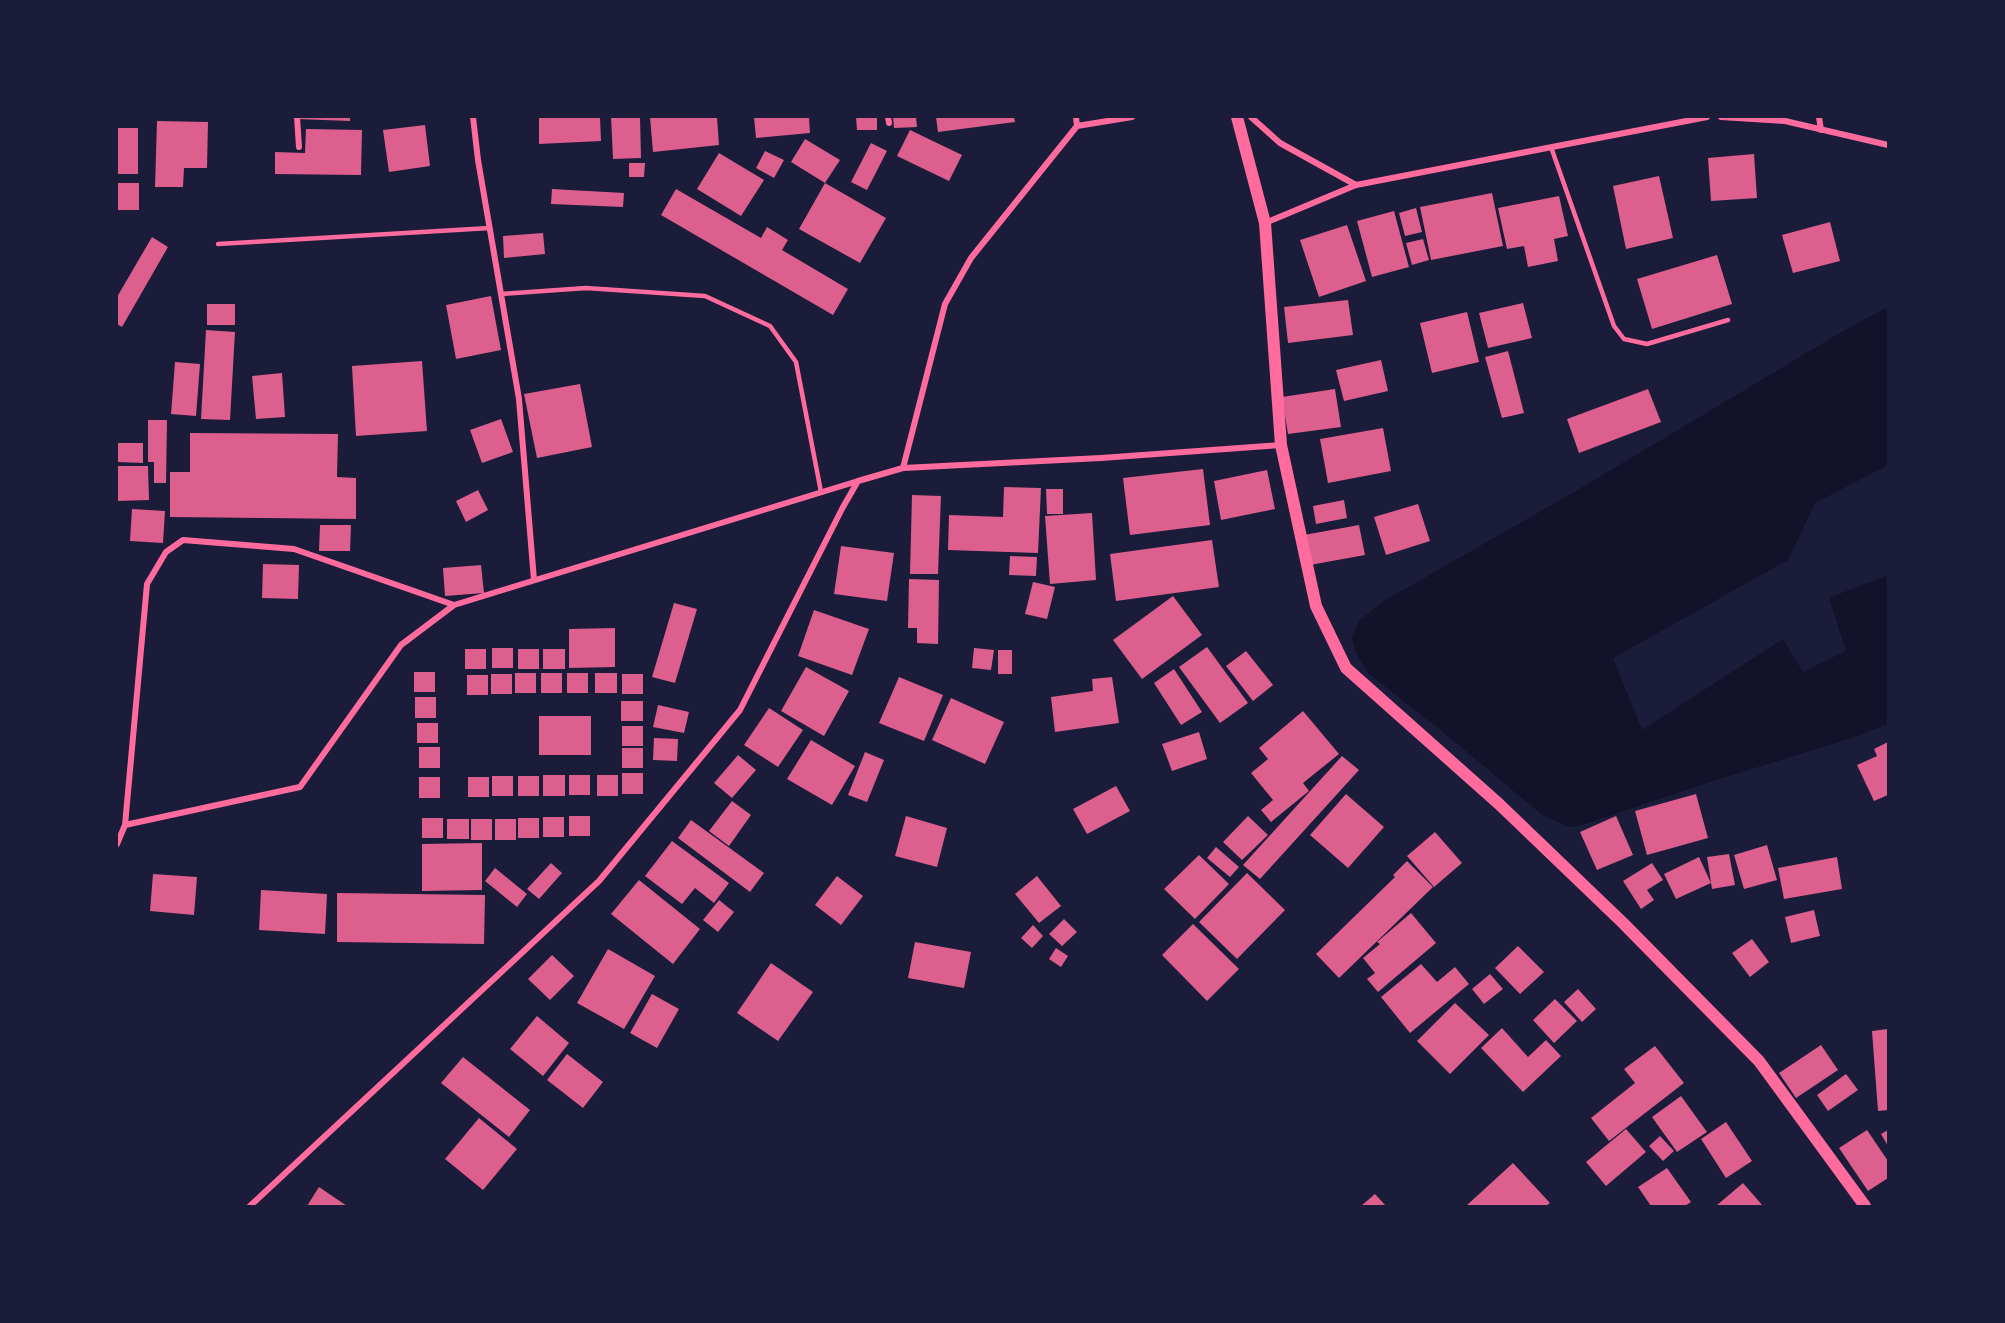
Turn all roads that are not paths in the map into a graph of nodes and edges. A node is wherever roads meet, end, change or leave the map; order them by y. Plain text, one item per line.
1 (297, 117) edge
2 (473, 117) edge
3 (1076, 117) edge
4 (1132, 117) edge
5 (1237, 117) edge
6 (1251, 117) edge
7 (1707, 117) edge
8 (1721, 117) edge
9 (1819, 117) edge
10 (1077, 126) junction
11 (1821, 130) junction
12 (1888, 145) edge
13 (299, 147) dead end
14 (1551, 147) junction
15 (1356, 185) junction
16 (1265, 224) junction
17 (490, 228) junction
18 (218, 244) dead end
19 (501, 294) junction
20 (1728, 320) dead end
21 (1281, 445) junction
22 (903, 468) junction
23 (858, 481) junction
24 (821, 492) junction
25 (534, 580) junction
26 (454, 605) junction
27 (125, 825) junction
28 (117, 844) edge
29 (250, 1206) edge
30 (1865, 1206) edge

1 - 13 street
2 - 17 street
3 - 10 street
4 - 10 street
5 - 16 main road
6 - 15 street
7 - 14 street
8 - 11 street
9 - 11 street
10 - 22 street
11 - 12 street
14 - 15 street
14 - 20 lane
15 - 16 street
16 - 21 main road
17 - 18 lane
17 - 19 street
19 - 24 lane
19 - 25 street
21 - 22 street
21 - 30 main road
22 - 23 street
23 - 24 street
23 - 29 street
24 - 25 street
25 - 26 street
26 - 27 street
26 - 27 street
27 - 28 street

